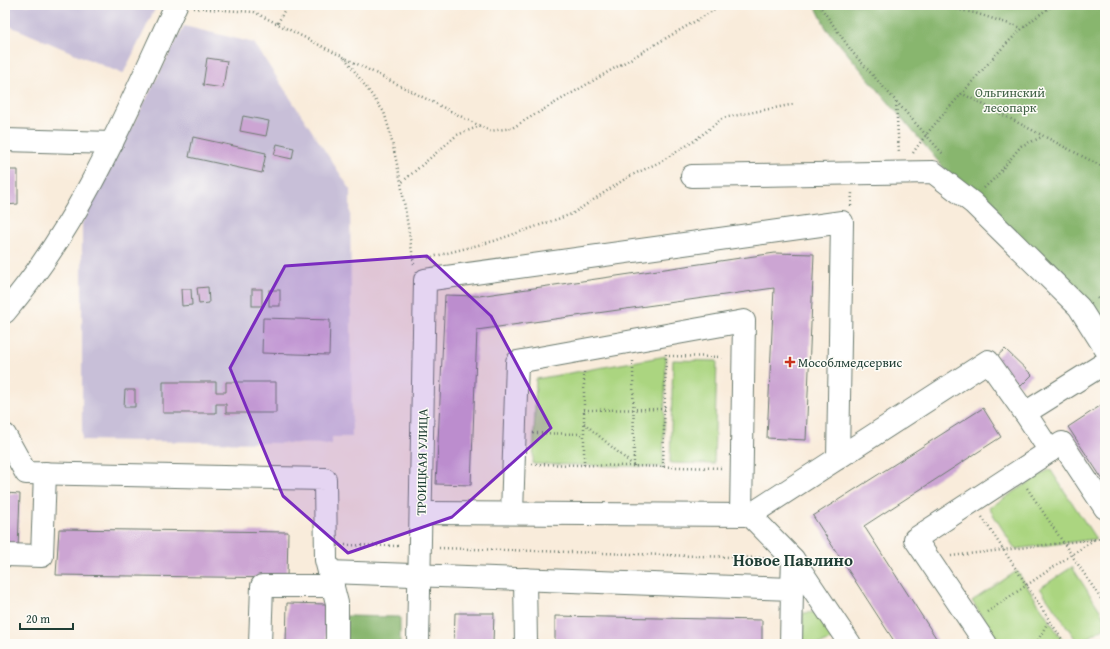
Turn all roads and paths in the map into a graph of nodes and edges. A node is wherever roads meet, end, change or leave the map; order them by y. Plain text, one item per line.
1 (287, 5) edge
2 (723, 5) edge
3 (818, 5) edge
4 (850, 5) edge
5 (885, 5) edge
6 (1054, 5) edge
7 (173, 11) edge
8 (278, 23) junction
9 (1022, 28) junction
10 (344, 57) junction
11 (962, 93) junction
12 (896, 100) junction
13 (795, 104) dead end
14 (480, 126) junction
15 (1042, 137) junction
16 (5, 140) edge
17 (112, 143) junction
18 (1105, 168) edge
19 (900, 173) junction
20 (853, 174) junction
21 (692, 176) dead end
22 (401, 183) junction
23 (983, 188) dead end
24 (842, 222) junction
25 (427, 258) dead end
26 (412, 262) junction
27 (422, 270) junction
28 (5, 312) edge
29 (633, 341) junction
30 (666, 346) junction
31 (1105, 348) edge
32 (584, 350) junction
33 (724, 357) dead end
34 (1105, 363) edge
35 (634, 409) junction
36 (665, 409) junction
37 (584, 410) junction
38 (1025, 413) junction
39 (584, 423) junction
40 (514, 432) junction
41 (584, 434) junction
42 (5, 435) edge
43 (1050, 451) junction
44 (838, 458) junction
45 (513, 463) junction
46 (584, 465) junction
47 (634, 466) junction
48 (663, 467) junction
49 (742, 469) junction
50 (1017, 472) junction
51 (44, 473) junction
52 (972, 502) junction
53 (1105, 508) edge
54 (421, 513) junction
55 (512, 513) junction
56 (745, 515) junction
57 (1105, 538) edge
58 (1096, 539) junction
59 (1064, 543) junction
60 (326, 544) junction
61 (420, 547) junction
62 (1003, 550) junction
63 (5, 554) edge
64 (1072, 555) junction
65 (793, 559) junction
66 (929, 559) junction
67 (420, 575) junction
68 (331, 579) junction
69 (525, 579) junction
70 (1026, 586) junction
71 (792, 589) junction
72 (1105, 605) edge
73 (1049, 620) junction
74 (971, 623) junction
75 (260, 644) edge
76 (337, 644) edge
77 (418, 644) edge
78 (526, 644) edge
79 (791, 644) edge
80 (850, 644) edge
81 (986, 644) edge
82 (1036, 644) edge
83 (1065, 644) edge

1 - 8 path
2 - 14 path
3 - 4 path
3 - 12 path
5 - 9 path
6 - 9 path
7 - 8 path
7 - 17 street
8 - 10 path
9 - 11 path
10 - 14 path
10 - 22 path
11 - 12 path
11 - 15 path
12 - 19 path
13 - 25 path
14 - 22 path
15 - 18 path
15 - 23 path
16 - 17 street
17 - 28 street
19 - 20 street
19 - 31 street
20 - 21 street
20 - 24 path
22 - 26 path
24 - 27 street
24 - 44 street
26 - 27 path
26 - 27 path
27 - 54 street, ТРОИЦКАЯ УЛИЦА
29 - 30 street
29 - 32 street
29 - 35 path
30 - 33 path
30 - 36 path
30 - 49 street
32 - 37 path
32 - 40 street
34 - 38 street
35 - 36 path
35 - 37 path
35 - 47 path
36 - 48 path
37 - 39 path
38 - 43 street
38 - 44 street
39 - 41 path
39 - 47 path
40 - 41 path
40 - 45 street
41 - 46 path
42 - 51 street
43 - 50 street
43 - 53 street
44 - 56 street
45 - 46 path
45 - 55 street
46 - 47 path
47 - 48 path
48 - 49 path
49 - 56 street
50 - 52 street
50 - 59 path
51 - 60 street
51 - 63 street
52 - 62 path
52 - 66 street
54 - 55 street
54 - 61 street, ТРОИЦКАЯ УЛИЦА
55 - 56 street
56 - 65 street
57 - 58 path
58 - 59 path
58 - 64 path
59 - 62 path
59 - 64 path
60 - 61 path
60 - 68 street
61 - 65 path
61 - 67 street, ТРОИЦКАЯ УЛИЦА
62 - 66 path
62 - 70 path
64 - 70 path
64 - 72 path
65 - 71 street
65 - 80 street
66 - 74 street
67 - 68 street
67 - 69 street
67 - 77 street, ТРОИЦКАЯ УЛИЦА
68 - 75 street
68 - 76 street
69 - 71 street
69 - 78 street
70 - 73 path
70 - 74 path
71 - 79 street
73 - 82 path
73 - 83 path
74 - 81 street

